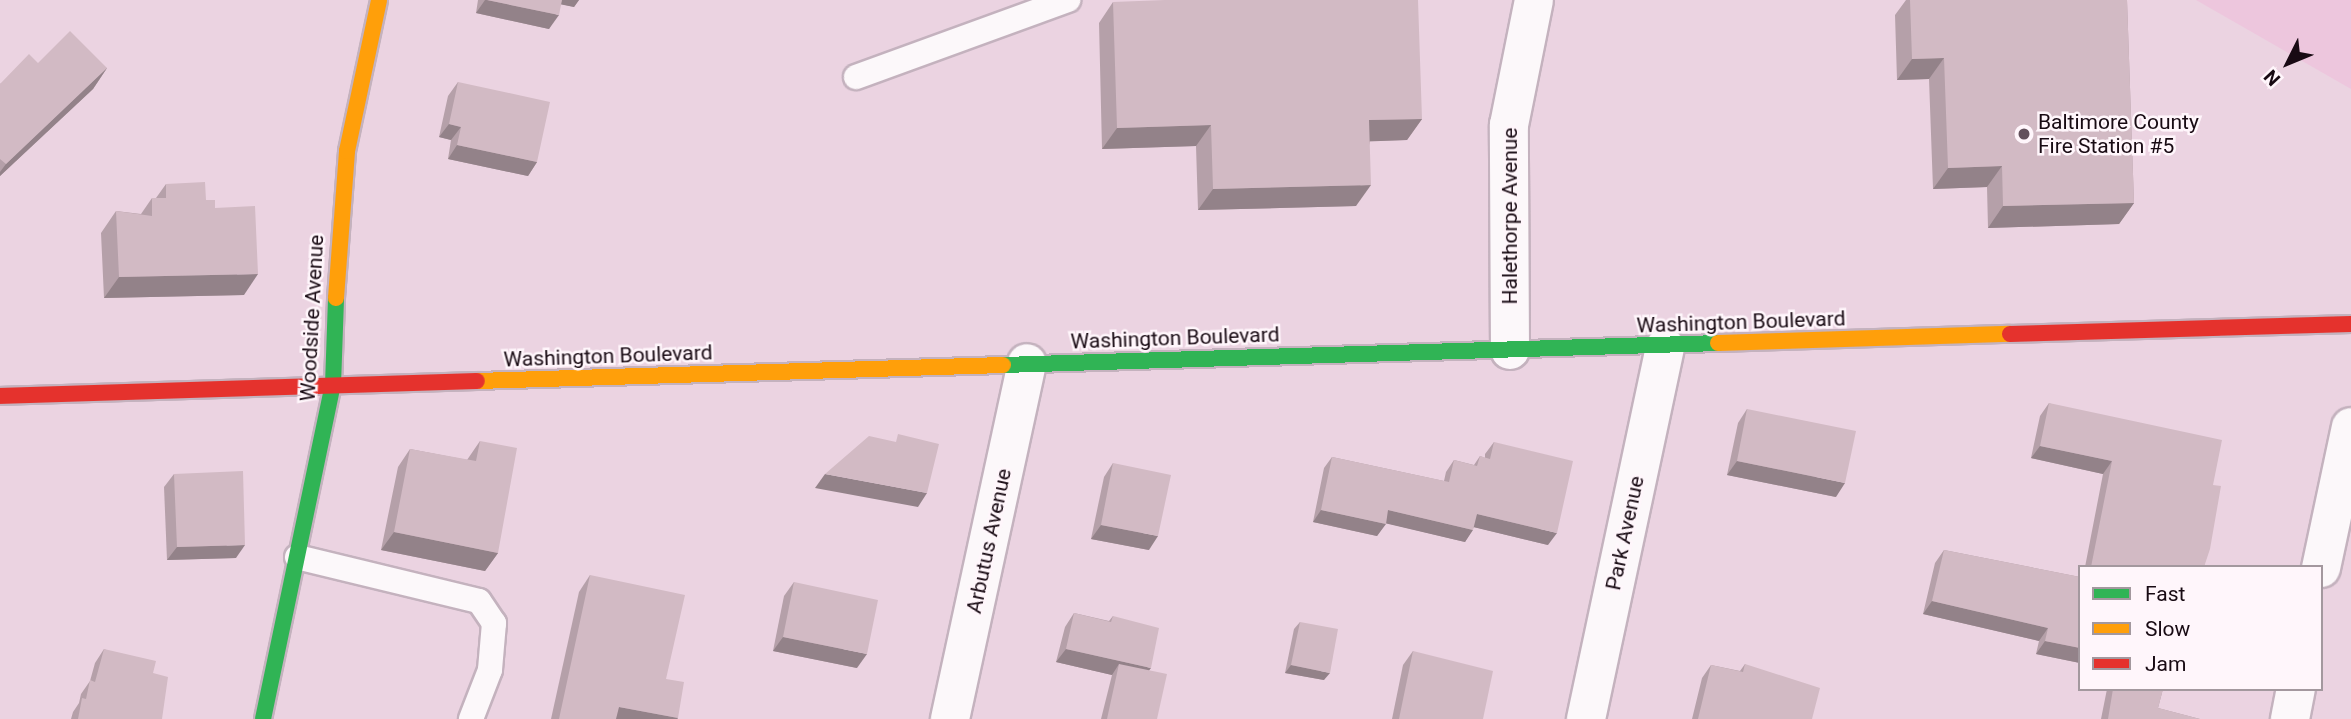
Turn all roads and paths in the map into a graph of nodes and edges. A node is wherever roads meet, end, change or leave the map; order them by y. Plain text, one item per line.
1 (379, 0) edge
2 (1068, 0) edge
3 (1534, 0) edge
4 (856, 77) dead end
5 (2351, 324) edge
6 (1665, 347) junction
7 (1510, 350) junction
8 (1027, 363) junction
9 (333, 385) junction
10 (0, 396) edge
11 (2351, 427) edge
12 (297, 557) junction
13 (2322, 565) edge
14 (2296, 691) edge
15 (263, 719) edge
16 (471, 719) edge
17 (950, 719) edge
18 (1586, 719) edge
19 (2290, 719) edge

1 - 9 main road, Woodside Avenue
2 - 4 lane
3 - 7 street, Halethorpe Avenue
5 - 6 main road, Washington Boulevard
6 - 7 main road, Washington Boulevard
6 - 18 street, Park Avenue
7 - 8 main road, Washington Boulevard
8 - 9 main road, Washington Boulevard
8 - 17 street, Arbutus Avenue
9 - 10 main road, Washington Boulevard
9 - 12 main road, Woodside Avenue
11 - 13 street
12 - 15 main road, Woodside Avenue
12 - 16 lane
14 - 19 street

